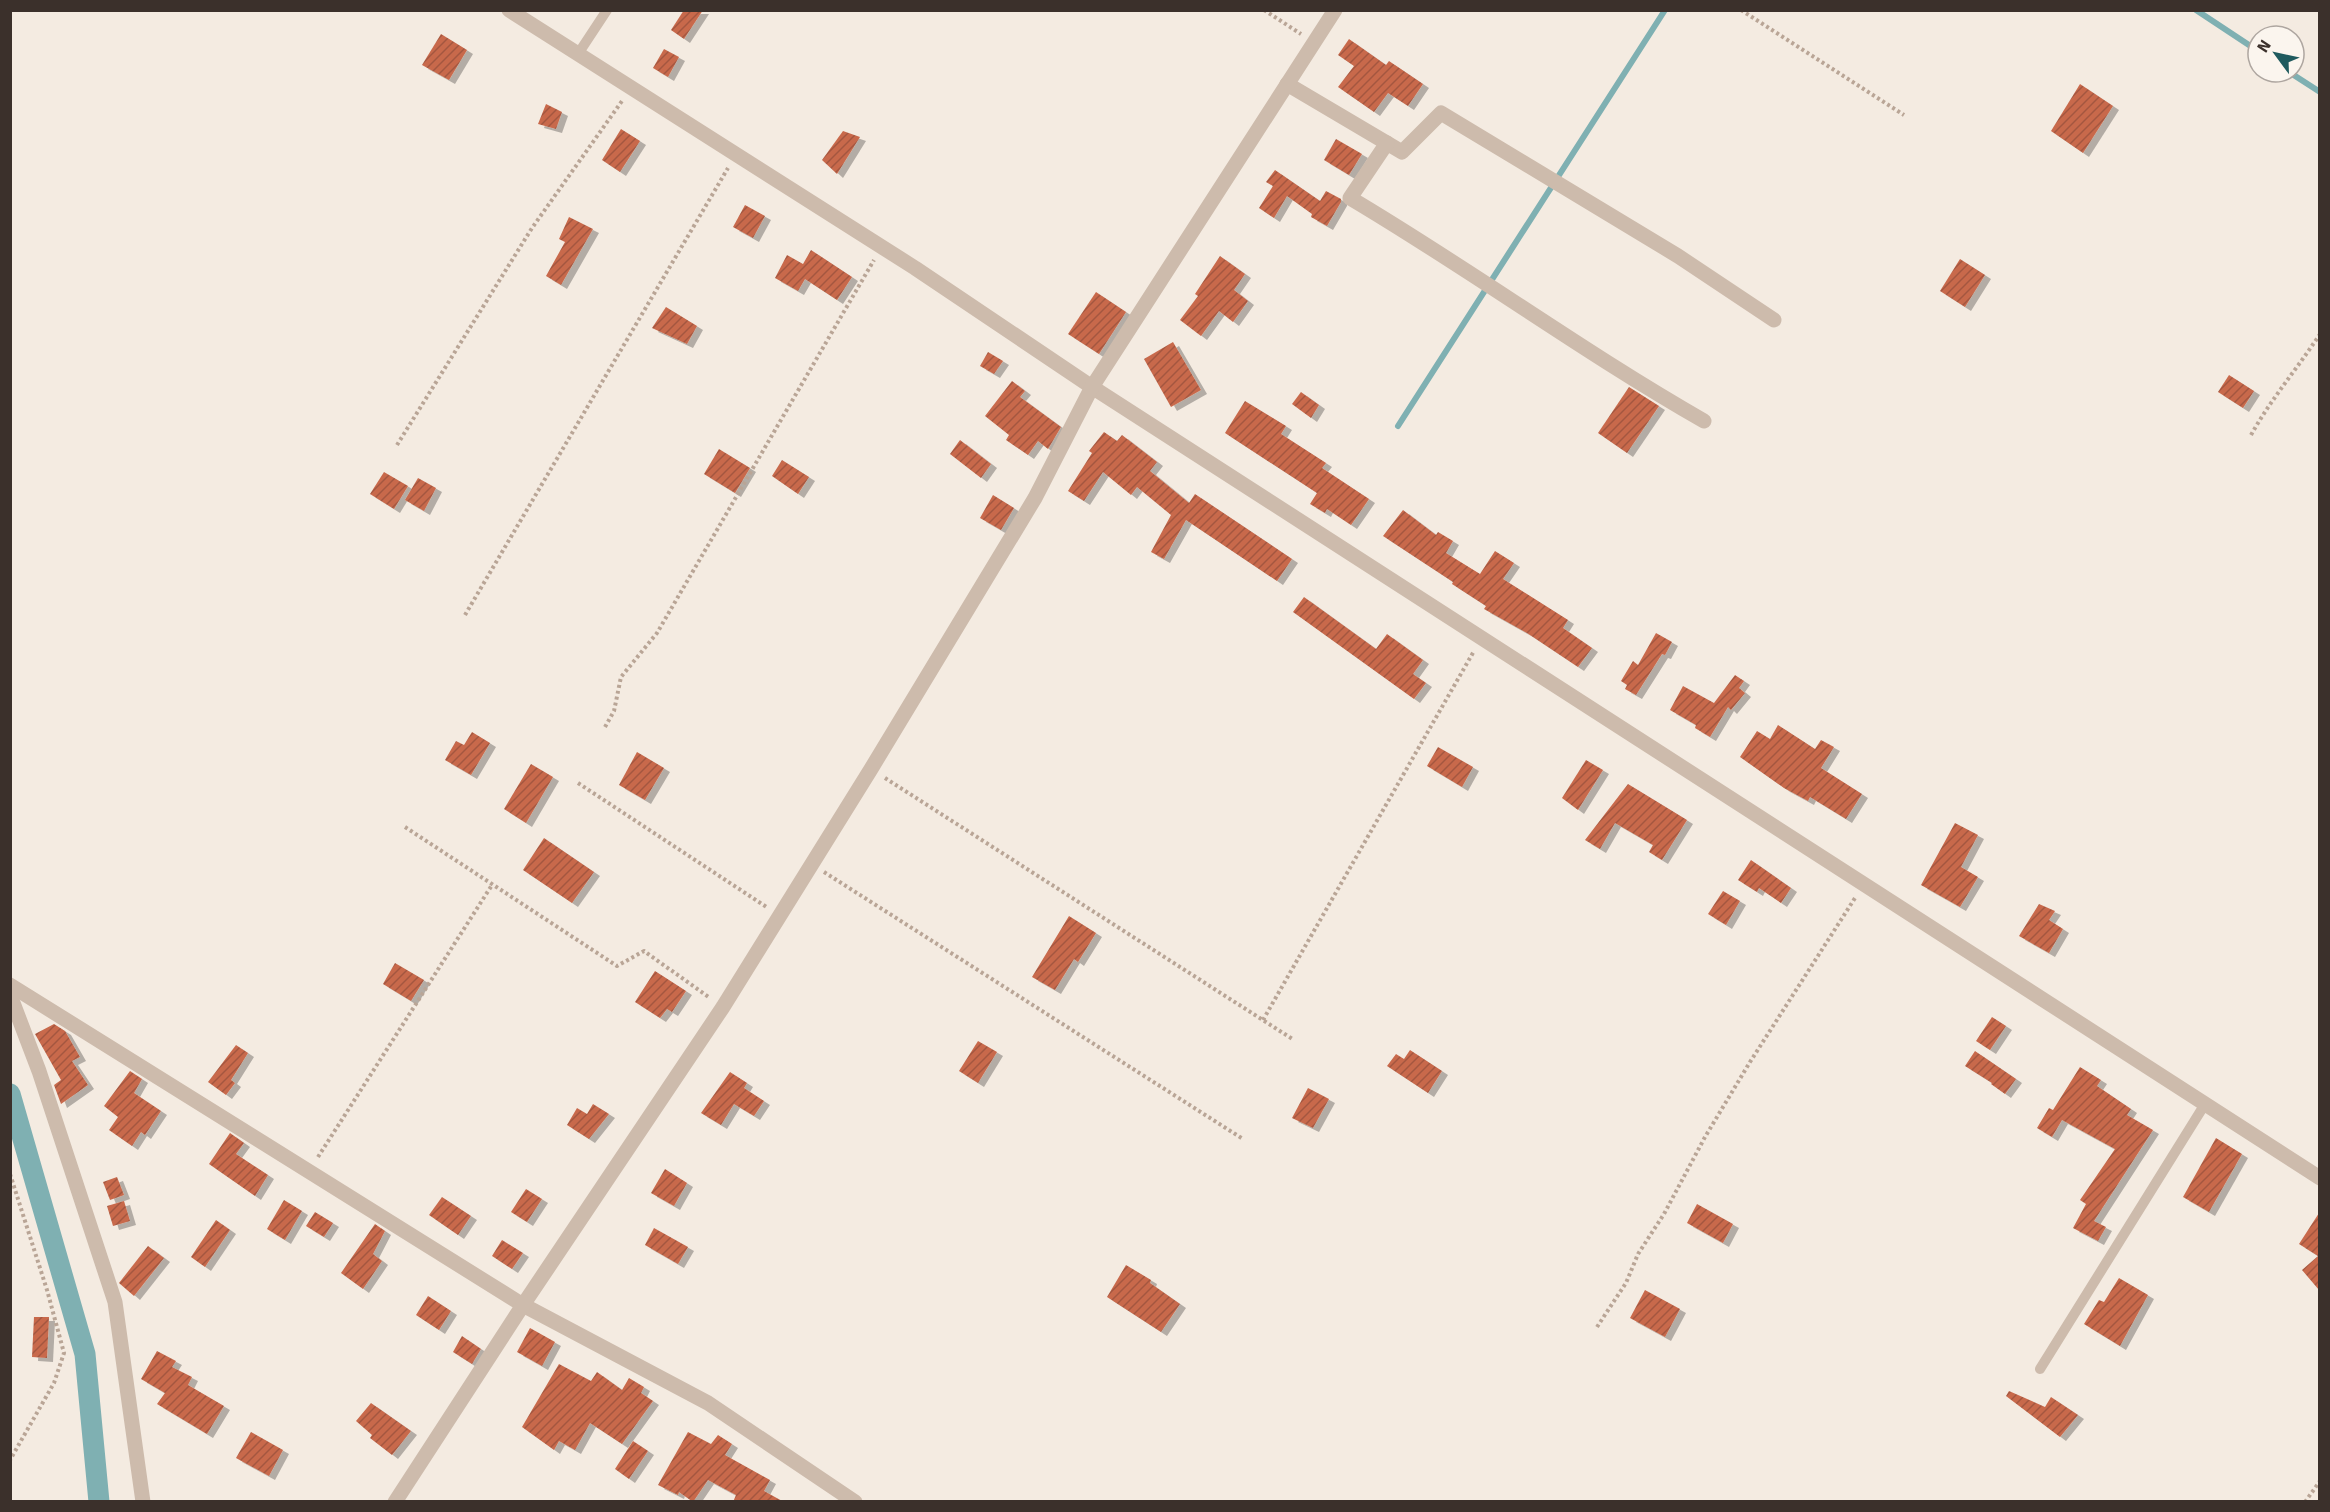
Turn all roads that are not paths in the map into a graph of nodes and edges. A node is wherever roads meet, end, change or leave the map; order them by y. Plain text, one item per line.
1 (509, 10) edge
2 (607, 10) edge
3 (1335, 10) edge
4 (578, 54) junction
5 (1287, 84) junction
6 (1387, 143) junction
7 (1774, 320) dead end
8 (1092, 387) junction
9 (1704, 421) dead end
10 (10, 985) edge
11 (10, 995) edge
12 (2205, 1104) junction
13 (2319, 1178) edge
14 (523, 1305) junction
15 (2040, 1369) dead end
16 (143, 1502) edge
17 (395, 1502) edge
18 (855, 1502) edge

1 - 4 street
2 - 4 lane
3 - 5 street
4 - 8 street
5 - 6 street
5 - 8 street
6 - 7 street
6 - 9 street
8 - 12 street
8 - 14 street
10 - 14 street
11 - 16 street
12 - 13 street
12 - 15 lane
14 - 17 street
14 - 18 street

